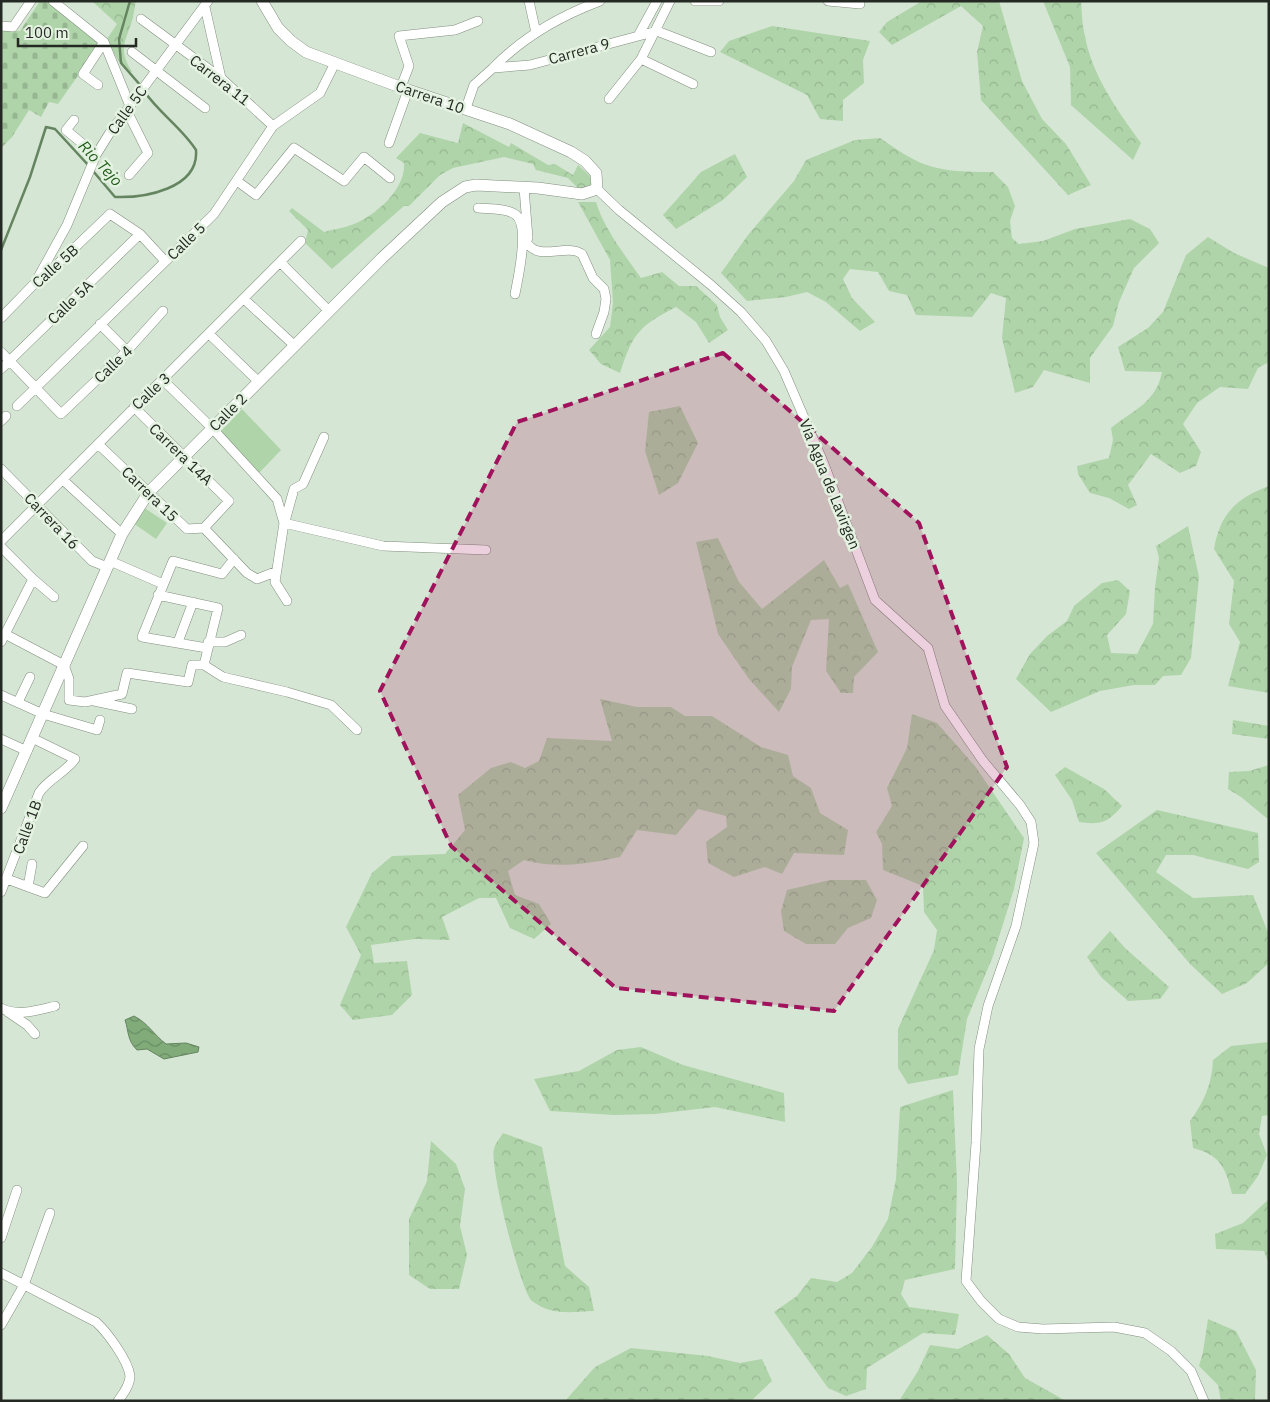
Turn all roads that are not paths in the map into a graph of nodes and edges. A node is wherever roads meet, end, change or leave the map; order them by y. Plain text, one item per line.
1 (31, 1) edge
2 (52, 1) edge
3 (262, 1) edge
4 (529, 1) edge
5 (600, 1) edge
6 (657, 1) edge
7 (670, 1) edge
8 (695, 1) edge
9 (719, 1) edge
10 (828, 1) edge
11 (206, 4) edge
12 (860, 4) dead end
13 (141, 18) dead end
14 (478, 21) dead end
15 (1, 26) edge
16 (657, 31) junction
17 (536, 33) junction
18 (638, 36) junction
19 (104, 42) junction
20 (175, 45) junction
21 (132, 52) dead end
22 (711, 52) dead end
23 (641, 59) junction
24 (335, 63) junction
25 (492, 68) junction
26 (157, 70) junction
27 (221, 78) junction
28 (694, 84) dead end
29 (98, 85) dead end
30 (404, 89) junction
31 (609, 99) dead end
32 (128, 108) junction
33 (205, 108) dead end
34 (466, 108) junction
35 (74, 120) dead end
36 (273, 126) junction
37 (389, 144) dead end
38 (96, 157) junction
39 (129, 175) dead end
40 (390, 178) dead end
41 (237, 181) junction
42 (524, 188) junction
43 (598, 189) junction
44 (478, 208) dead end
45 (140, 234) junction
46 (301, 241) dead end
47 (527, 243) junction
48 (521, 251) junction
49 (165, 261) junction
50 (281, 263) junction
51 (35, 283) junction
52 (515, 294) dead end
53 (244, 299) junction
54 (163, 311) dead end
55 (329, 311) junction
56 (1, 318) edge
57 (100, 324) junction
58 (209, 334) junction
59 (596, 334) dead end
60 (295, 346) junction
61 (1, 352) edge
62 (127, 352) junction
63 (10, 360) junction
64 (1, 369) edge
65 (163, 380) junction
66 (259, 382) junction
67 (37, 388) junction
68 (17, 406) dead end
69 (134, 407) junction
70 (212, 428) junction
71 (324, 437) dead end
72 (98, 444) junction
73 (184, 457) junction
74 (1, 469) edge
75 (62, 480) junction
76 (149, 492) junction
77 (36, 505) junction
78 (284, 524) junction
79 (204, 528) junction
80 (122, 534) junction
81 (1, 541) edge
82 (1, 547) edge
83 (486, 550) dead end
84 (234, 559) junction
85 (109, 564) junction
86 (275, 572) junction
87 (33, 580) junction
88 (163, 584) junction
89 (158, 595) junction
90 (54, 597) dead end
91 (288, 601) dead end
92 (193, 602) junction
93 (241, 635) dead end
94 (3, 638) edge
95 (178, 642) junction
96 (208, 645) junction
97 (64, 664) junction
98 (204, 666) junction
99 (30, 677) dead end
100 (1, 695) edge
101 (92, 700) junction
102 (18, 702) junction
103 (132, 709) dead end
104 (44, 714) junction
105 (100, 720) dead end
106 (357, 730) dead end
107 (32, 738) junction
108 (1, 739) edge
109 (27, 750) junction
110 (1, 808) edge
111 (83, 846) dead end
112 (32, 864) dead end
113 (7, 879) junction
114 (28, 887) junction
115 (1, 892) edge
116 (55, 1006) dead end
117 (4, 1010) edge
118 (35, 1034) dead end
119 (17, 1190) dead end
120 (50, 1212) dead end
121 (1, 1238) edge
122 (1, 1273) edge
123 (24, 1285) junction
124 (1, 1325) edge
125 (118, 1401) edge
126 (1204, 1401) edge

1 - 15 street
2 - 19 street
3 - 24 street, Carrera 10
4 - 17 street
5 - 17 street
6 - 18 street
7 - 16 street
8 - 9 street
10 - 12 street
11 - 20 street, Calle 5C
11 - 27 street
13 - 20 street, Carrera 11
14 - 30 street
16 - 18 street, Carrera 9
16 - 22 street
16 - 23 street
17 - 25 street
18 - 25 street, Carrera 9
19 - 29 street
19 - 32 street
20 - 26 street, Calle 5C
20 - 27 street, Carrera 11
21 - 26 street
23 - 28 street
23 - 31 street
24 - 30 street, Carrera 10
24 - 36 street, Calle 5
25 - 34 street
26 - 32 street, Calle 5C
26 - 33 street
27 - 36 street, Carrera 11
30 - 34 street, Carrera 10
30 - 37 street
32 - 38 street, Calle 5C
32 - 39 street
34 - 43 street, Carrera 10
35 - 38 street
36 - 41 street, Calle 5
38 - 51 street, Calle 5C
40 - 41 street
41 - 49 street, Calle 5
42 - 43 street, Calle 2
42 - 47 street
42 - 55 street, Calle 2
43 - 126 street, Vía Agua de Lavirgen
44 - 48 street
45 - 49 street
45 - 51 street, Calle 5B
45 - 63 street, Calle 5A
46 - 50 street, Calle 3
47 - 48 street
47 - 59 street
48 - 52 street
49 - 57 street, Calle 5
50 - 53 street, Calle 3
50 - 55 street
51 - 56 street, Calle 5B
53 - 58 street, Calle 3
53 - 60 street
54 - 62 street, Calle 4
55 - 60 street, Calle 2
57 - 62 street
57 - 67 street, Calle 5
58 - 65 street, Calle 3
58 - 66 street
60 - 66 street, Calle 2
61 - 63 street
62 - 67 street, Calle 4
63 - 64 street, Calle 5A
63 - 67 street
65 - 69 street, Calle 3
65 - 70 street
66 - 70 street, Calle 2
67 - 68 street, Calle 5
69 - 72 street, Calle 3
69 - 73 street, Carrera 14A
70 - 73 street, Calle 2
70 - 78 street
71 - 78 street
72 - 75 street, Calle 3
72 - 76 street, Carrera 15
73 - 76 street, Calle 2
73 - 79 street, Carrera 14A
74 - 77 street, Carrera 16
75 - 77 street, Calle 3
75 - 80 street
76 - 79 street, Carrera 15
76 - 80 street, Calle 2
77 - 81 street, Calle 3
77 - 85 street, Carrera 16
78 - 83 street
78 - 86 street
79 - 84 street
80 - 85 street, Calle 2
82 - 87 street
84 - 86 street
84 - 88 street
85 - 88 street, Carrera 16
85 - 97 street, Calle 2
86 - 91 street
87 - 90 street
87 - 94 street
88 - 89 street
89 - 92 street
89 - 95 street
92 - 95 street
92 - 96 street
93 - 96 street
94 - 97 street
95 - 96 street
96 - 98 street
97 - 101 street
97 - 104 street, Calle 2
98 - 101 street
98 - 106 street
99 - 102 street
100 - 102 street
101 - 103 street
102 - 104 street
104 - 105 street
104 - 107 street, Calle 2
107 - 109 street, Calle 2
107 - 113 street, Calle 1B
108 - 109 street
109 - 110 street, Calle 2
111 - 114 street
112 - 114 street
113 - 114 street
113 - 115 street
116 - 117 street
117 - 118 street
119 - 121 street
120 - 123 street
122 - 123 street
123 - 124 street
123 - 125 street

